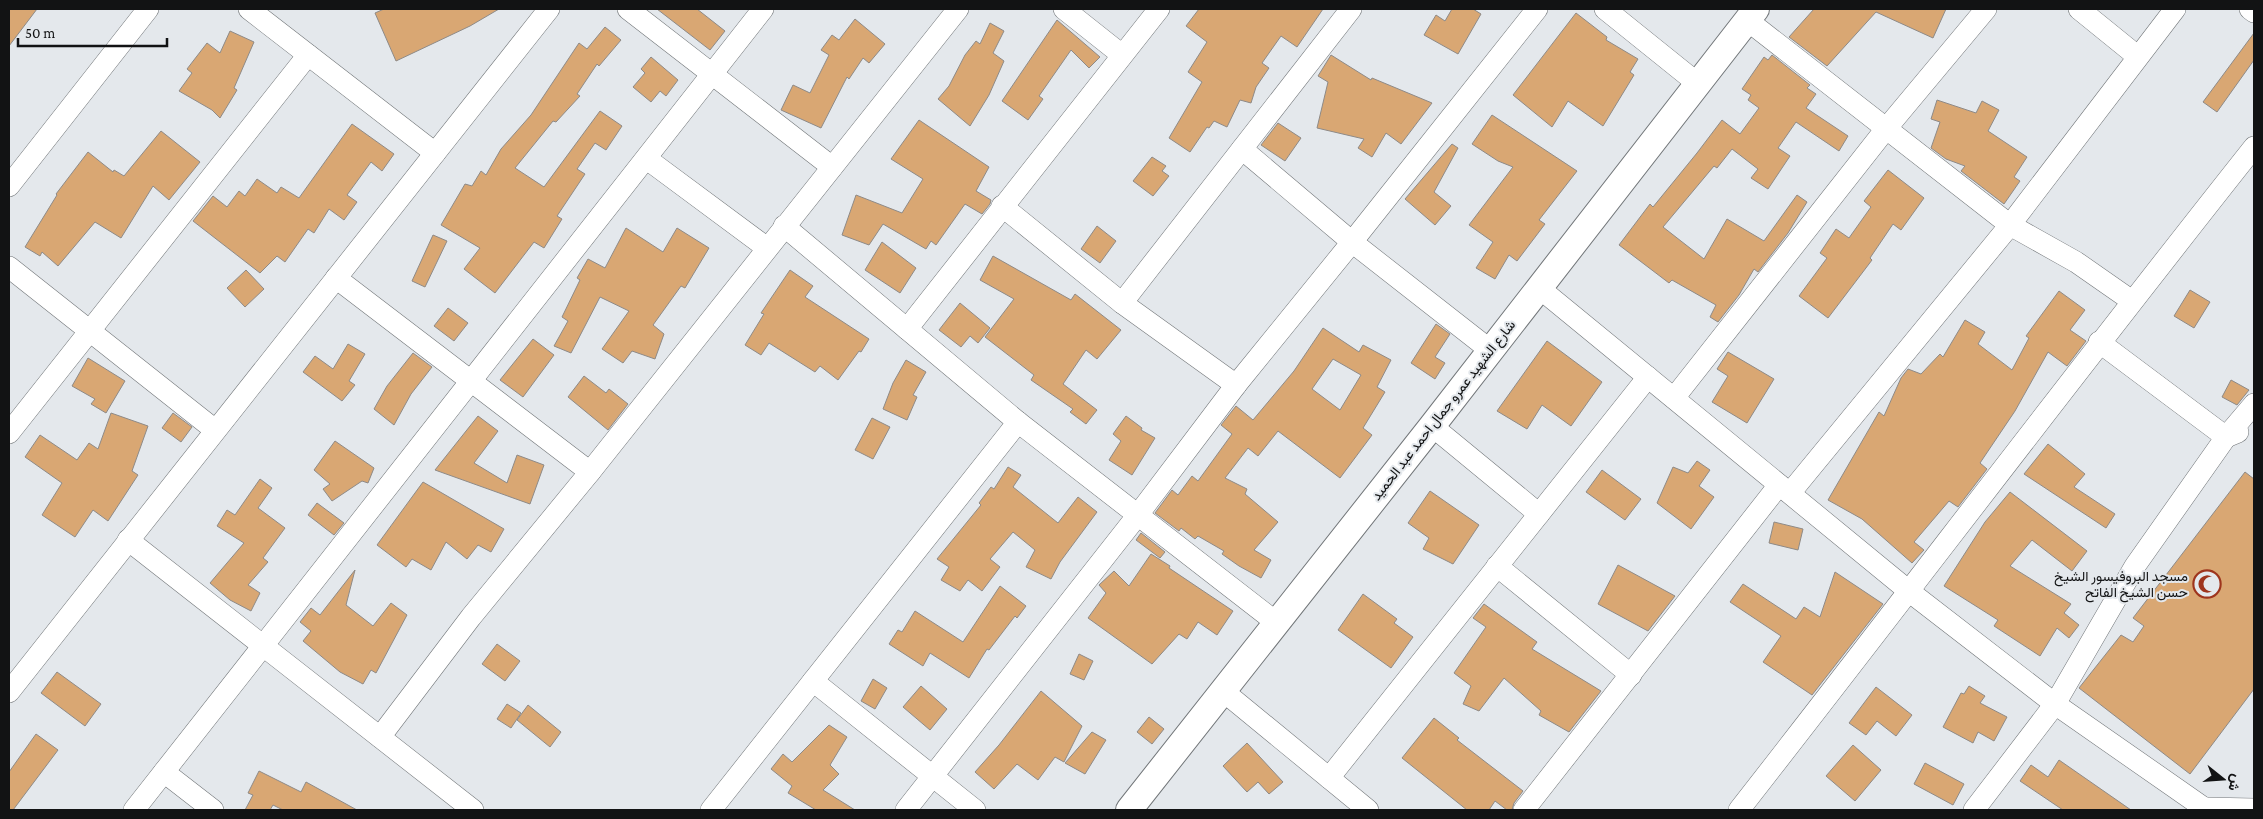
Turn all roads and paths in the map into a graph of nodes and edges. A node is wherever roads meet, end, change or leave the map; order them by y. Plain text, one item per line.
1 (148, 9) edge
2 (249, 9) edge
3 (549, 9) edge
4 (628, 9) edge
5 (763, 9) edge
6 (958, 9) edge
7 (1064, 9) edge
8 (1159, 9) edge
9 (1351, 9) edge
10 (1537, 9) edge
11 (1605, 9) edge
12 (1986, 9) edge
13 (2079, 9) edge
14 (2175, 9) edge
15 (2250, 9) edge
16 (2254, 12) edge
17 (1751, 14) edge
18 (1122, 54) junction
19 (308, 55) junction
20 (2137, 56) junction
21 (714, 74) junction
22 (1697, 83) junction
23 (1886, 130) junction
24 (2254, 147) edge
25 (1242, 149) junction
26 (435, 153) junction
27 (647, 159) junction
28 (832, 167) junction
29 (9, 186) edge
30 (1002, 206) junction
31 (2010, 225) junction
32 (784, 226) junction
33 (1352, 242) junction
34 (767, 248) junction
35 (9, 267) edge
36 (336, 278) junction
37 (1538, 288) junction
38 (2132, 301) junction
39 (1122, 303) junction
40 (907, 329) junction
41 (90, 331) junction
42 (2099, 342) junction
43 (1490, 350) junction
44 (1648, 377) junction
45 (472, 381) junction
46 (1236, 385) junction
47 (1674, 398) junction
48 (2254, 404) edge
49 (1018, 422) junction
50 (2254, 425) edge
51 (1432, 426) junction
52 (215, 430) junction
53 (9, 433) edge
54 (2226, 437) junction
55 (590, 472) junction
56 (1785, 489) junction
57 (1539, 514) junction
58 (1137, 516) junction
59 (128, 540) junction
60 (1497, 566) junction
61 (1910, 592) junction
62 (1277, 623) junction
63 (263, 646) junction
64 (1631, 675) junction
65 (813, 681) junction
66 (1223, 691) junction
67 (9, 692) edge
68 (2055, 704) junction
69 (380, 737) junction
70 (164, 772) junction
71 (932, 777) junction
72 (1330, 778) junction
73 (2254, 809) edge
74 (134, 810) edge
75 (213, 810) edge
76 (473, 810) edge
77 (711, 810) edge
78 (906, 810) edge
79 (975, 810) edge
80 (1129, 810) edge
81 (1368, 810) edge
82 (1524, 810) edge
83 (1739, 810) edge
84 (1974, 810) edge
85 (2204, 810) edge

1 - 29 street
2 - 19 street
3 - 26 street
4 - 21 street
5 - 21 street
6 - 28 street
7 - 18 street
8 - 18 street
9 - 25 street
10 - 33 street
11 - 22 street
12 - 23 street
13 - 20 street
14 - 20 street
15 - 16 street
17 - 22 street, شارع الشهيد عمرو جمال احمد عبد الحميد
17 - 23 street
18 - 30 street
19 - 26 street
19 - 41 street
20 - 31 street
21 - 27 street
21 - 28 street
22 - 37 street, شارع الشهيد عمرو جمال احمد عبد الحميد
23 - 31 street
23 - 47 street
24 - 38 street
25 - 33 street
25 - 39 street
26 - 36 street
27 - 34 street
27 - 45 street
28 - 32 street
30 - 39 street
30 - 40 street
31 - 38 street
31 - 56 street
32 - 34 street
32 - 40 street
33 - 43 street
33 - 46 street
34 - 55 street
35 - 41 street
36 - 45 street
36 - 52 street
37 - 43 street, شارع الشهيد عمرو جمال احمد عبد الحميد
37 - 44 street
38 - 42 street
39 - 46 street
40 - 49 street
41 - 52 street
41 - 53 street
42 - 54 street
42 - 61 street
43 - 51 street, شارع الشهيد عمرو جمال احمد عبد الحميد
44 - 47 street
44 - 57 street
45 - 55 street
45 - 63 street
46 - 58 street
47 - 56 street
48 - 54 street
49 - 58 street
49 - 65 street
50 - 54 street
51 - 57 street
51 - 62 street, شارع الشهيد عمرو جمال احمد عبد الحميد
52 - 59 street
54 - 68 street
55 - 69 street
56 - 61 street
56 - 64 street
57 - 60 street
58 - 62 street
58 - 71 street
59 - 63 street
59 - 67 street
60 - 64 street
60 - 72 street
61 - 68 street
61 - 83 street
62 - 66 street, شارع الشهيد عمرو جمال احمد عبد الحميد
63 - 69 street
63 - 70 street
64 - 82 street
65 - 71 street
65 - 77 street
66 - 72 street
66 - 80 street, شارع الشهيد عمرو جمال احمد عبد الحميد
68 - 84 street
68 - 85 street
69 - 76 street
70 - 74 street
70 - 75 street
71 - 78 street
71 - 79 street
72 - 81 street
73 - 85 street

